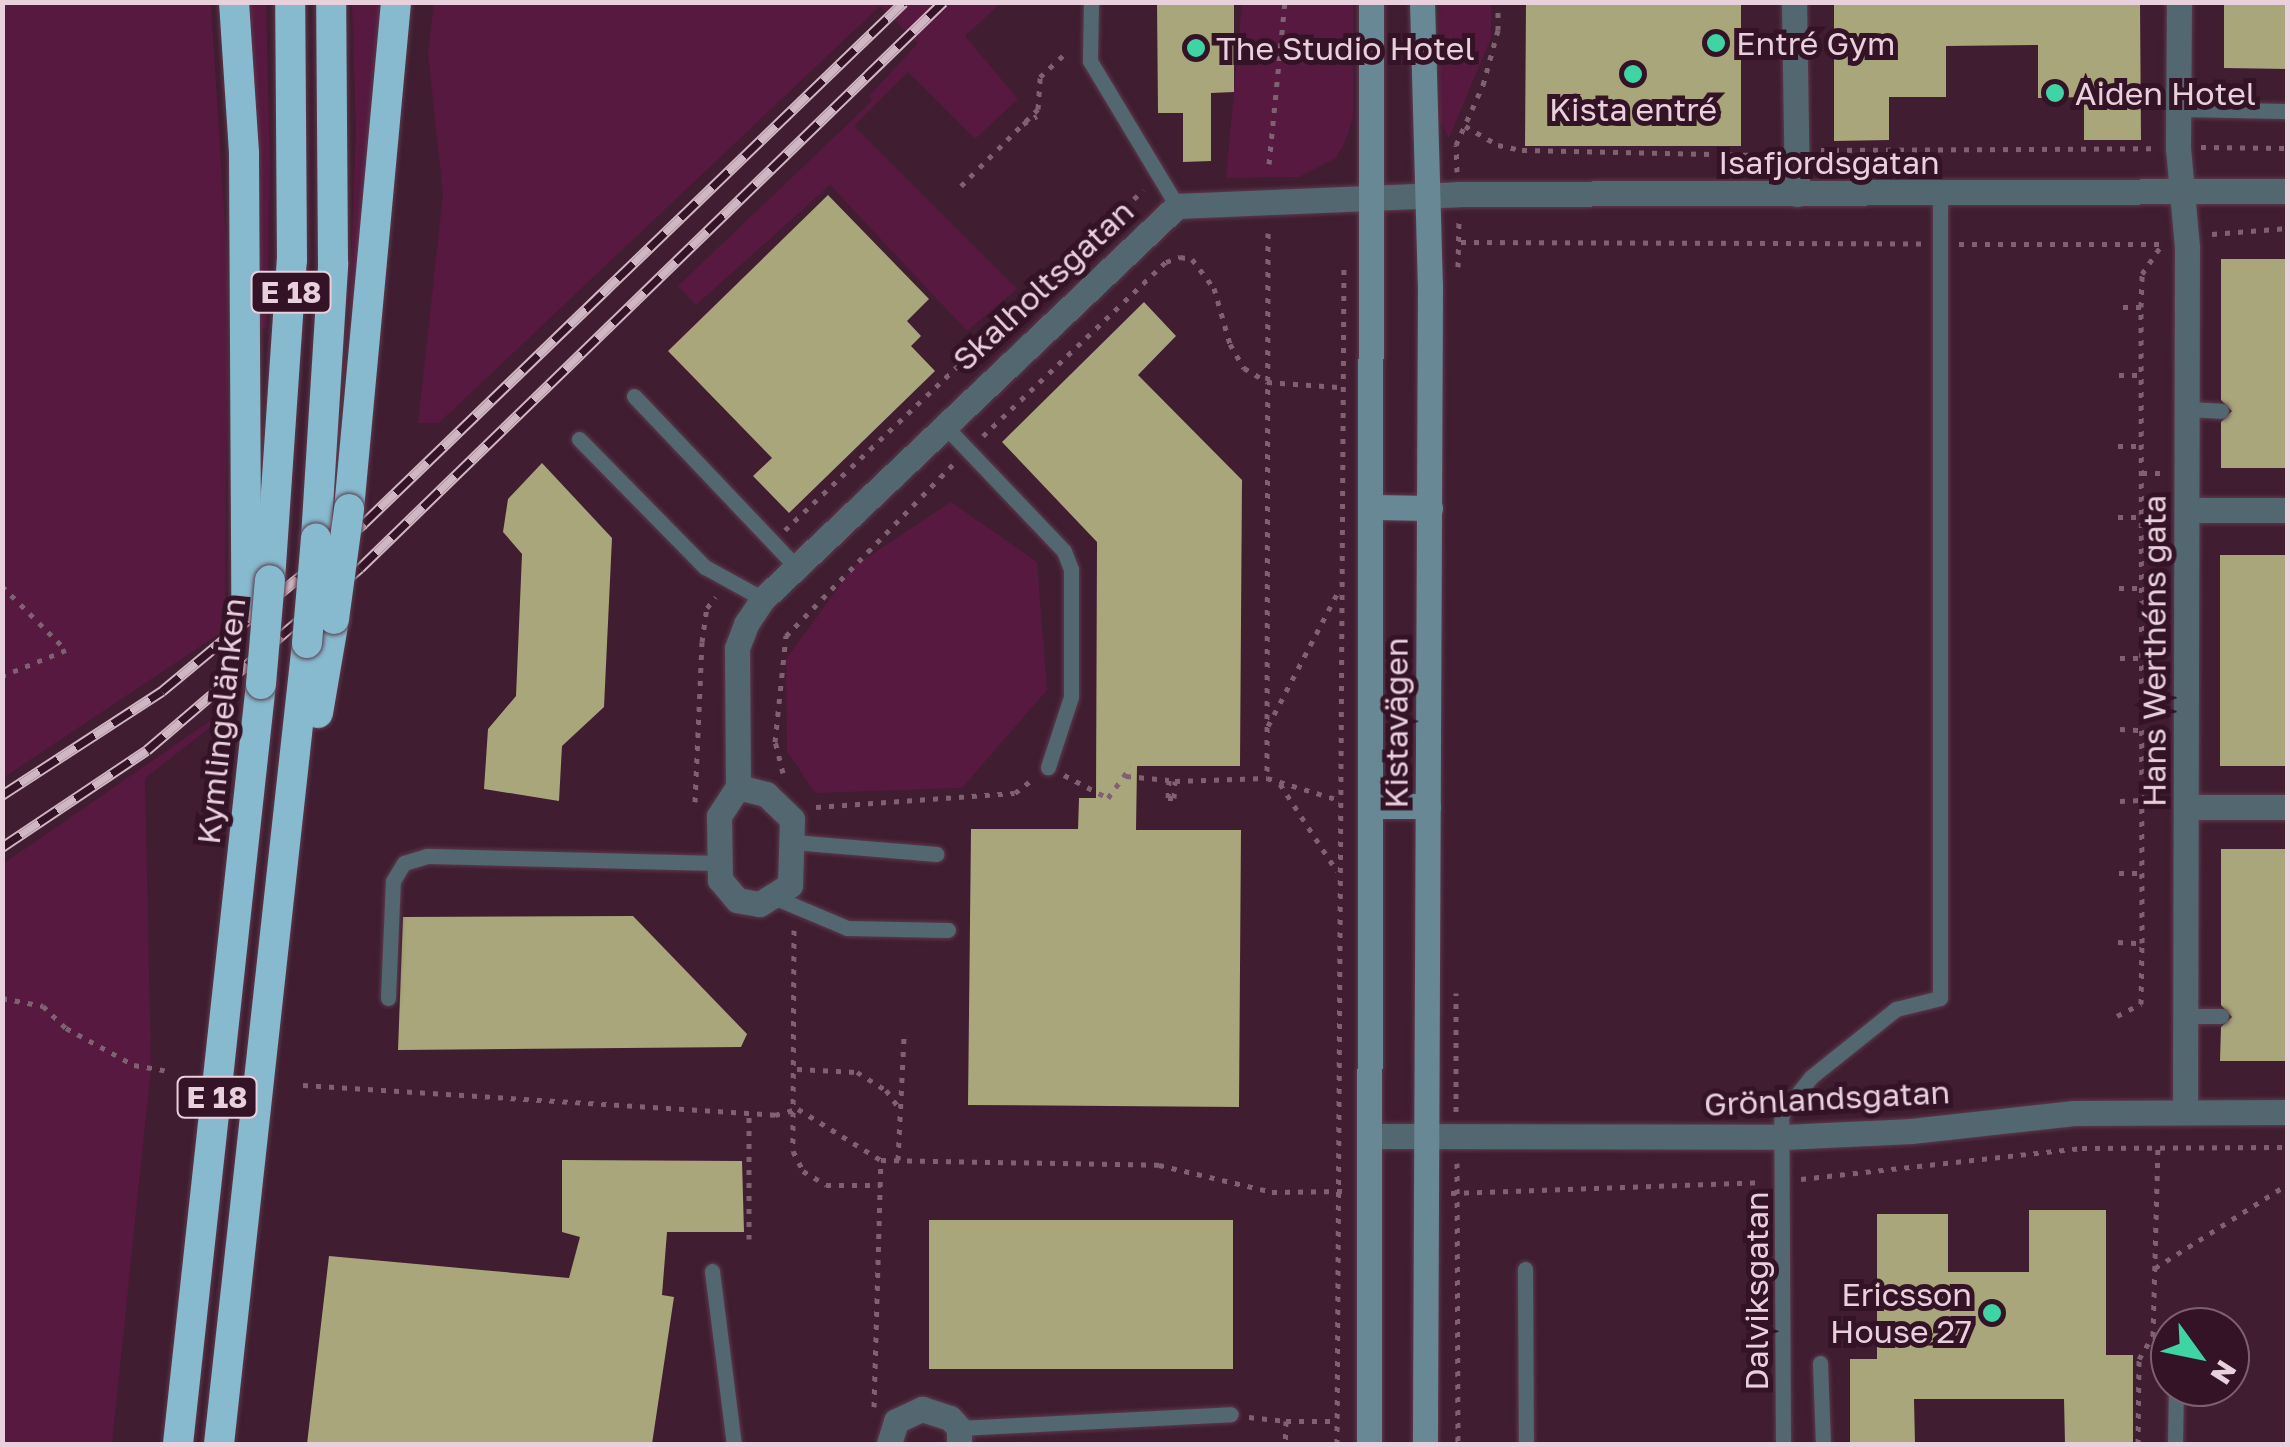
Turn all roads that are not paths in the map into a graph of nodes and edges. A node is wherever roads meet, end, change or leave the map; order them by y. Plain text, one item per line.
1 (234, 2) edge
2 (290, 2) edge
3 (331, 2) edge
4 (396, 2) edge
5 (1091, 2) edge
6 (1371, 2) edge
7 (1422, 2) edge
8 (1794, 2) edge
9 (2179, 2) edge
10 (2179, 110) junction
11 (2288, 111) edge
12 (2181, 191) junction
13 (2288, 192) edge
14 (1940, 193) junction
15 (1797, 194) junction
16 (1428, 196) junction
17 (1372, 197) junction
18 (1177, 206) junction
19 (634, 396) dead end
20 (2188, 409) junction
21 (2221, 410) dead end
22 (943, 424) junction
23 (578, 438) dead end
24 (1373, 506) junction
25 (1430, 508) junction
26 (2188, 510) junction
27 (2288, 510) edge
28 (796, 567) junction
29 (763, 599) junction
30 (256, 688) junction
31 (1048, 767) road end
32 (738, 787) junction
33 (1371, 806) junction
34 (1428, 806) junction
35 (2288, 807) edge
36 (2186, 808) junction
37 (802, 843) junction
38 (936, 854) dead end
39 (720, 863) junction
40 (776, 898) junction
41 (948, 930) dead end
42 (278, 937) junction
43 (388, 998) dead end
44 (2185, 1016) junction
45 (2221, 1016) dead end
46 (2185, 1112) junction
47 (2288, 1112) edge
48 (1369, 1136) junction
49 (1426, 1136) junction
50 (1784, 1137) junction
51 (1525, 1269) dead end
52 (712, 1271) dead end
53 (1820, 1362) dead end
54 (2176, 1407) edge
55 (1231, 1414) road end
56 (959, 1436) edge
57 (178, 1444) edge
58 (219, 1444) edge
59 (734, 1444) edge
60 (889, 1444) edge
61 (1369, 1444) edge
62 (1425, 1444) edge
63 (1526, 1444) edge
64 (1783, 1444) edge
65 (1823, 1444) edge
66 (2176, 1444) edge

1 - 30 highway
2 - 30 highway, Kymlingelänken / E 18, bridge
3 - 42 highway, E 18, bridge
4 - 42 highway, bridge
5 - 18 lane
6 - 17 street, Kistavägen
7 - 16 street, Kistavägen
8 - 15 street
9 - 10 street, Hans Werthéns gata
10 - 11 lane
10 - 12 street, Hans Werthéns gata
12 - 13 street, Isafjordsgatan
12 - 14 street, Isafjordsgatan
12 - 20 street, Hans Werthéns gata
14 - 15 street, Isafjordsgatan
14 - 50 lane, Dalviksgatan
15 - 16 street, Isafjordsgatan
16 - 17 street, Isafjordsgatan
16 - 25 street, Kistavägen
17 - 18 street, Skalholtsgatan
17 - 24 street, Kistavägen
18 - 22 street, Skalholtsgatan
19 - 28 lane
20 - 21 lane
20 - 26 street, Hans Werthéns gata
22 - 28 street, Skalholtsgatan
22 - 31 lane
23 - 29 lane
24 - 25 street
24 - 33 street, Kistavägen
25 - 34 street, Kistavägen
26 - 27 street
26 - 36 street, Hans Werthéns gata
28 - 29 street, Skalholtsgatan
29 - 32 street, Skalholtsgatan
30 - 57 highway, Kymlingelänken / E 18
32 - 37 street
32 - 39 street, Skalholtsgatan
33 - 34 street
33 - 48 street, Kistavägen
34 - 49 street, Kistavägen
35 - 36 street
36 - 44 street, Hans Werthéns gata
37 - 38 lane
37 - 40 street
39 - 40 street
39 - 43 lane
40 - 41 lane
42 - 58 highway, E 18
44 - 45 lane
44 - 46 street, Hans Werthéns gata
46 - 47 street, Grönlandsgatan
46 - 50 street, Grönlandsgatan
48 - 49 street, Grönlandsgatan
48 - 61 street, Kistavägen
49 - 50 street, Grönlandsgatan
49 - 62 street, Kistavägen
50 - 64 lane, Dalviksgatan
51 - 63 lane
52 - 59 lane
53 - 65 lane
54 - 66 lane
55 - 56 lane
56 - 60 street

